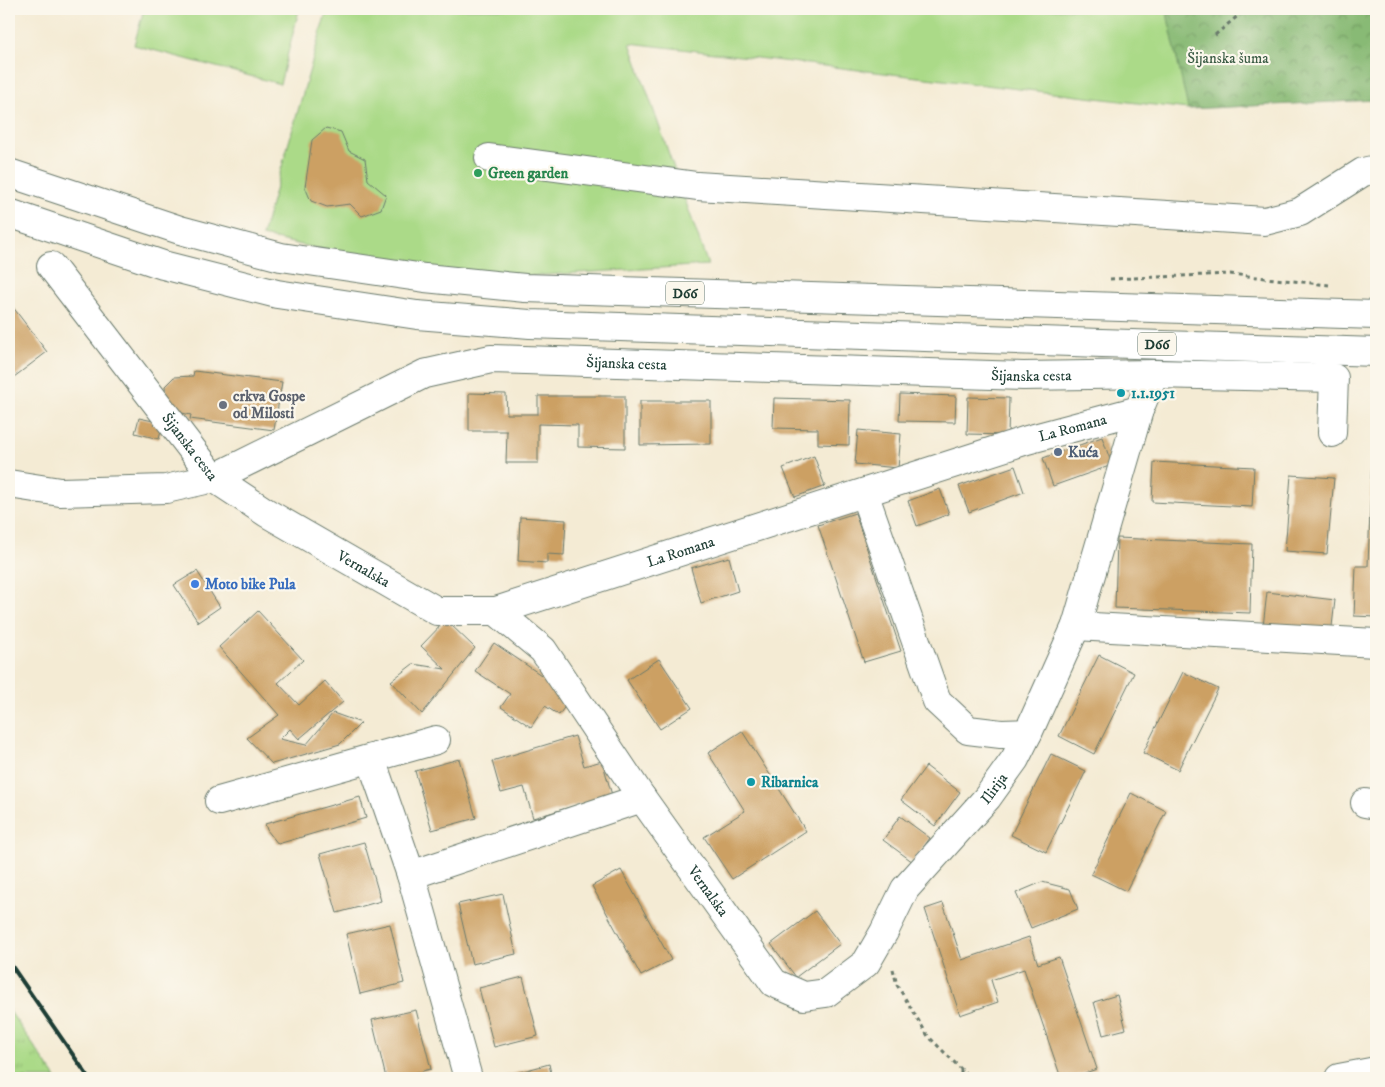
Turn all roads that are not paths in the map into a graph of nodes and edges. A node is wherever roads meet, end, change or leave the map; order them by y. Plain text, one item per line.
1 (489, 158) dead end
2 (1376, 170) edge
3 (9, 173) edge
4 (9, 213) edge
5 (51, 266) dead end
6 (1376, 315) edge
7 (1376, 352) edge
8 (1154, 374) junction
9 (1139, 410) junction
10 (1332, 433) dead end
11 (214, 478) junction
12 (9, 484) edge
13 (864, 492) junction
14 (496, 611) junction
15 (1076, 626) junction
16 (1376, 643) edge
17 (1028, 733) junction
18 (436, 740) dead end
19 (371, 759) junction
20 (642, 798) junction
21 (219, 801) dead end
22 (411, 875) junction
23 (774, 983) joint
24 (1376, 1071) edge
25 (468, 1078) edge
26 (1339, 1078) edge

1 - 2 street
3 - 6 street, D66
4 - 7 street, D66
5 - 11 street, Šijanska cesta
8 - 9 street
8 - 10 street, Šijanska cesta
8 - 11 street, Šijanska cesta
9 - 13 street, La Romana
9 - 15 street, Ilirija
11 - 12 street
11 - 14 street, Vernalska
13 - 14 street, La Romana
13 - 17 street
14 - 20 street, Vernalska
15 - 16 street
15 - 17 street, Ilirija
17 - 23 street, Ilirija
18 - 19 street
19 - 21 street
19 - 22 street
20 - 22 street
20 - 23 street, Vernalska
22 - 25 street
24 - 26 street

